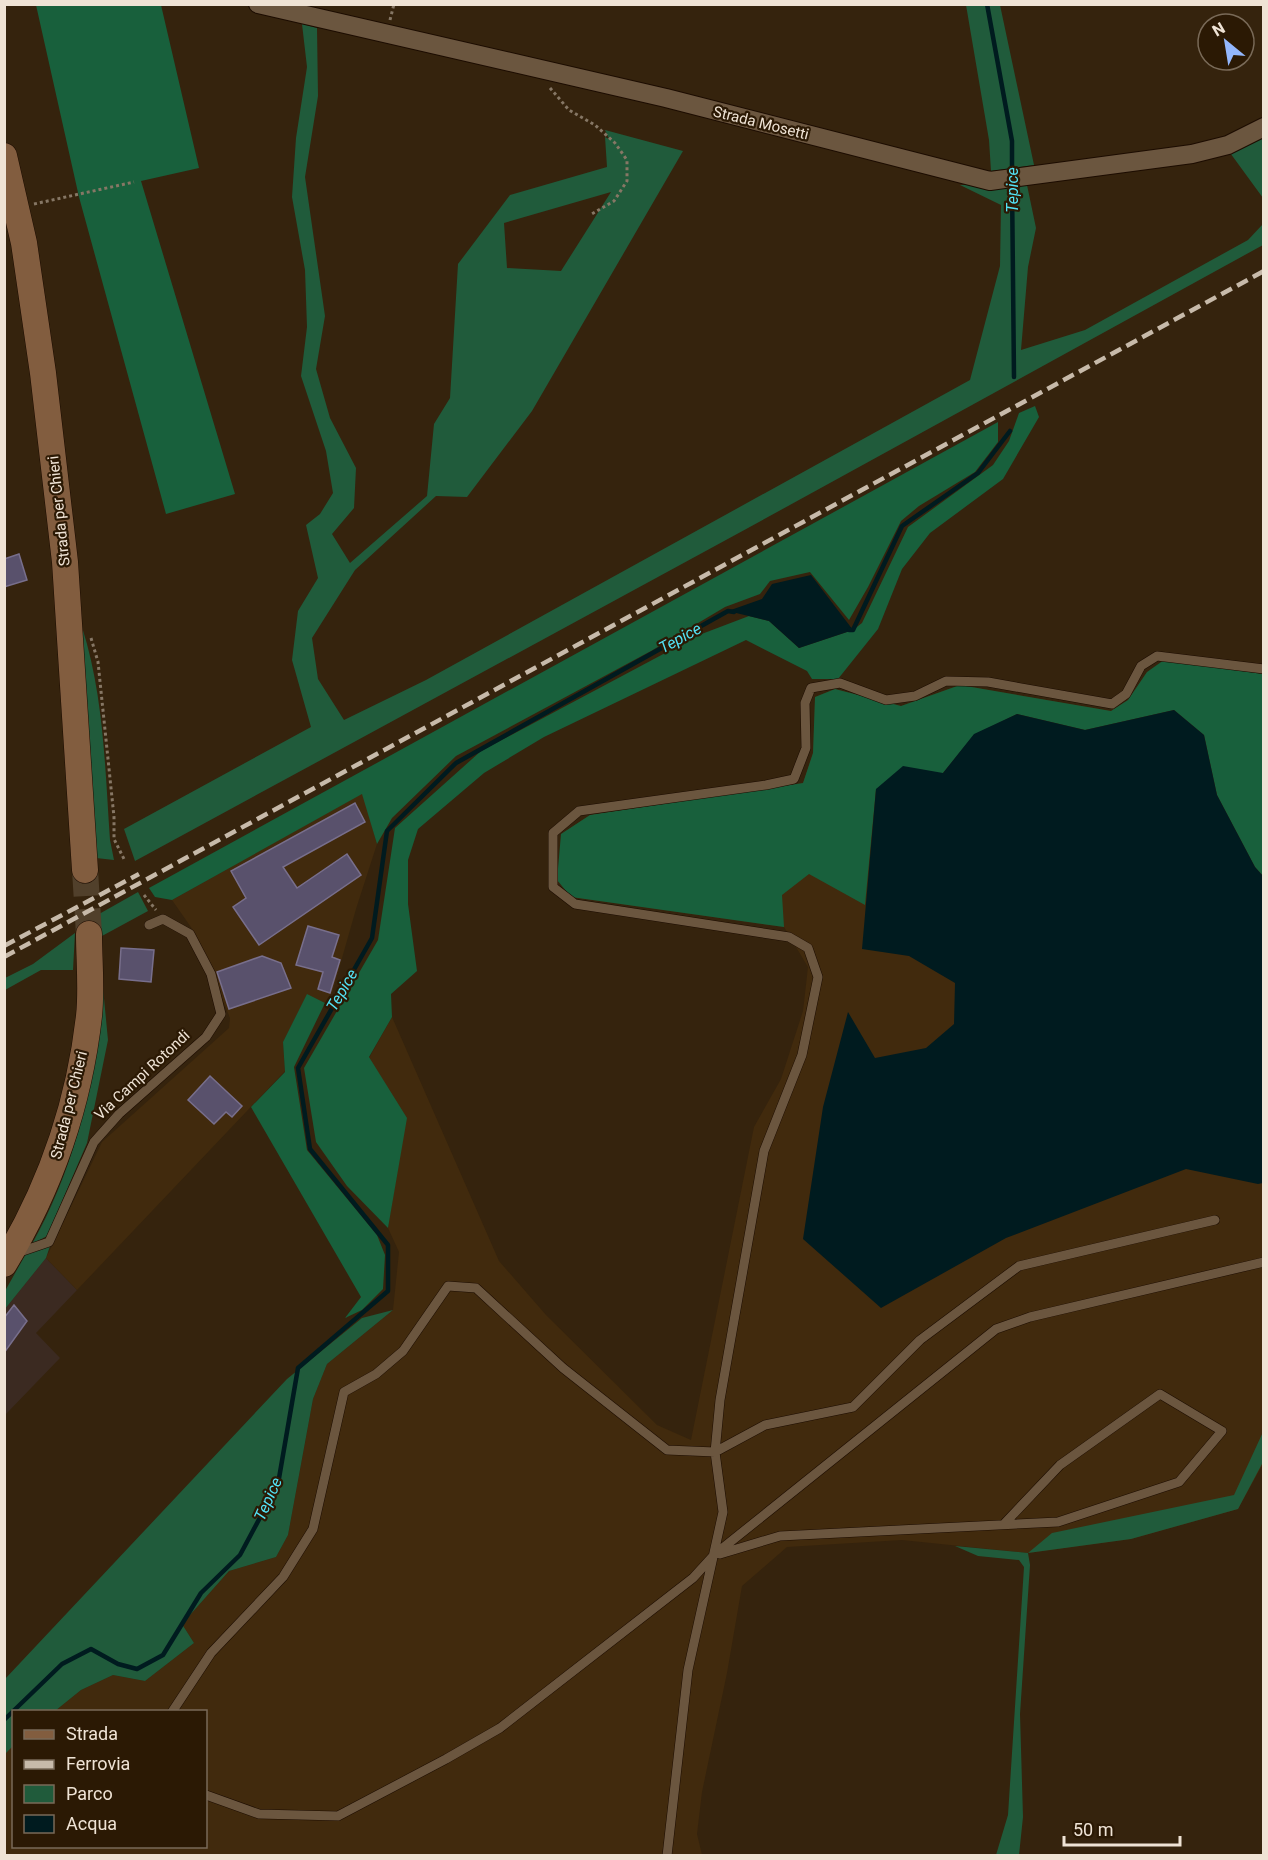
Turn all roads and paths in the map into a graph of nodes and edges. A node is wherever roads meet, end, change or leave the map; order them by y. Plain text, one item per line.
1 (258, 4) edge
2 (545, 70) junction
3 (1263, 127) edge
4 (4, 156) edge
5 (134, 182) dead end
6 (17, 212) junction
7 (590, 215) dead end
8 (90, 632) dead end
9 (1263, 669) edge
10 (125, 861) dead end
11 (85, 870) tunnel mouth
12 (144, 895) dead end
13 (163, 919) junction
14 (149, 924) dead end
15 (89, 934) tunnel mouth
16 (1215, 1220) dead end
17 (7, 1260) edge
18 (1263, 1262) edge
19 (715, 1452) junction
20 (1004, 1524) junction
21 (714, 1555) junction
22 (173, 1710) edge
23 (207, 1795) edge
24 (667, 1856) edge

1 - 2 street, Strada Mosetti
2 - 3 street, Strada Mosetti
2 - 7 path
4 - 6 main road, Strada per Chieri
5 - 6 path
6 - 11 main road, Strada per Chieri
8 - 10 path
9 - 19 lane
12 - 13 path
13 - 14 lane
13 - 17 lane, Via Campi Rotondi
15 - 17 main road, Strada per Chieri
16 - 19 lane
18 - 21 lane
19 - 21 lane
19 - 22 lane
20 - 20 lane
20 - 21 lane
21 - 23 lane
21 - 24 lane

